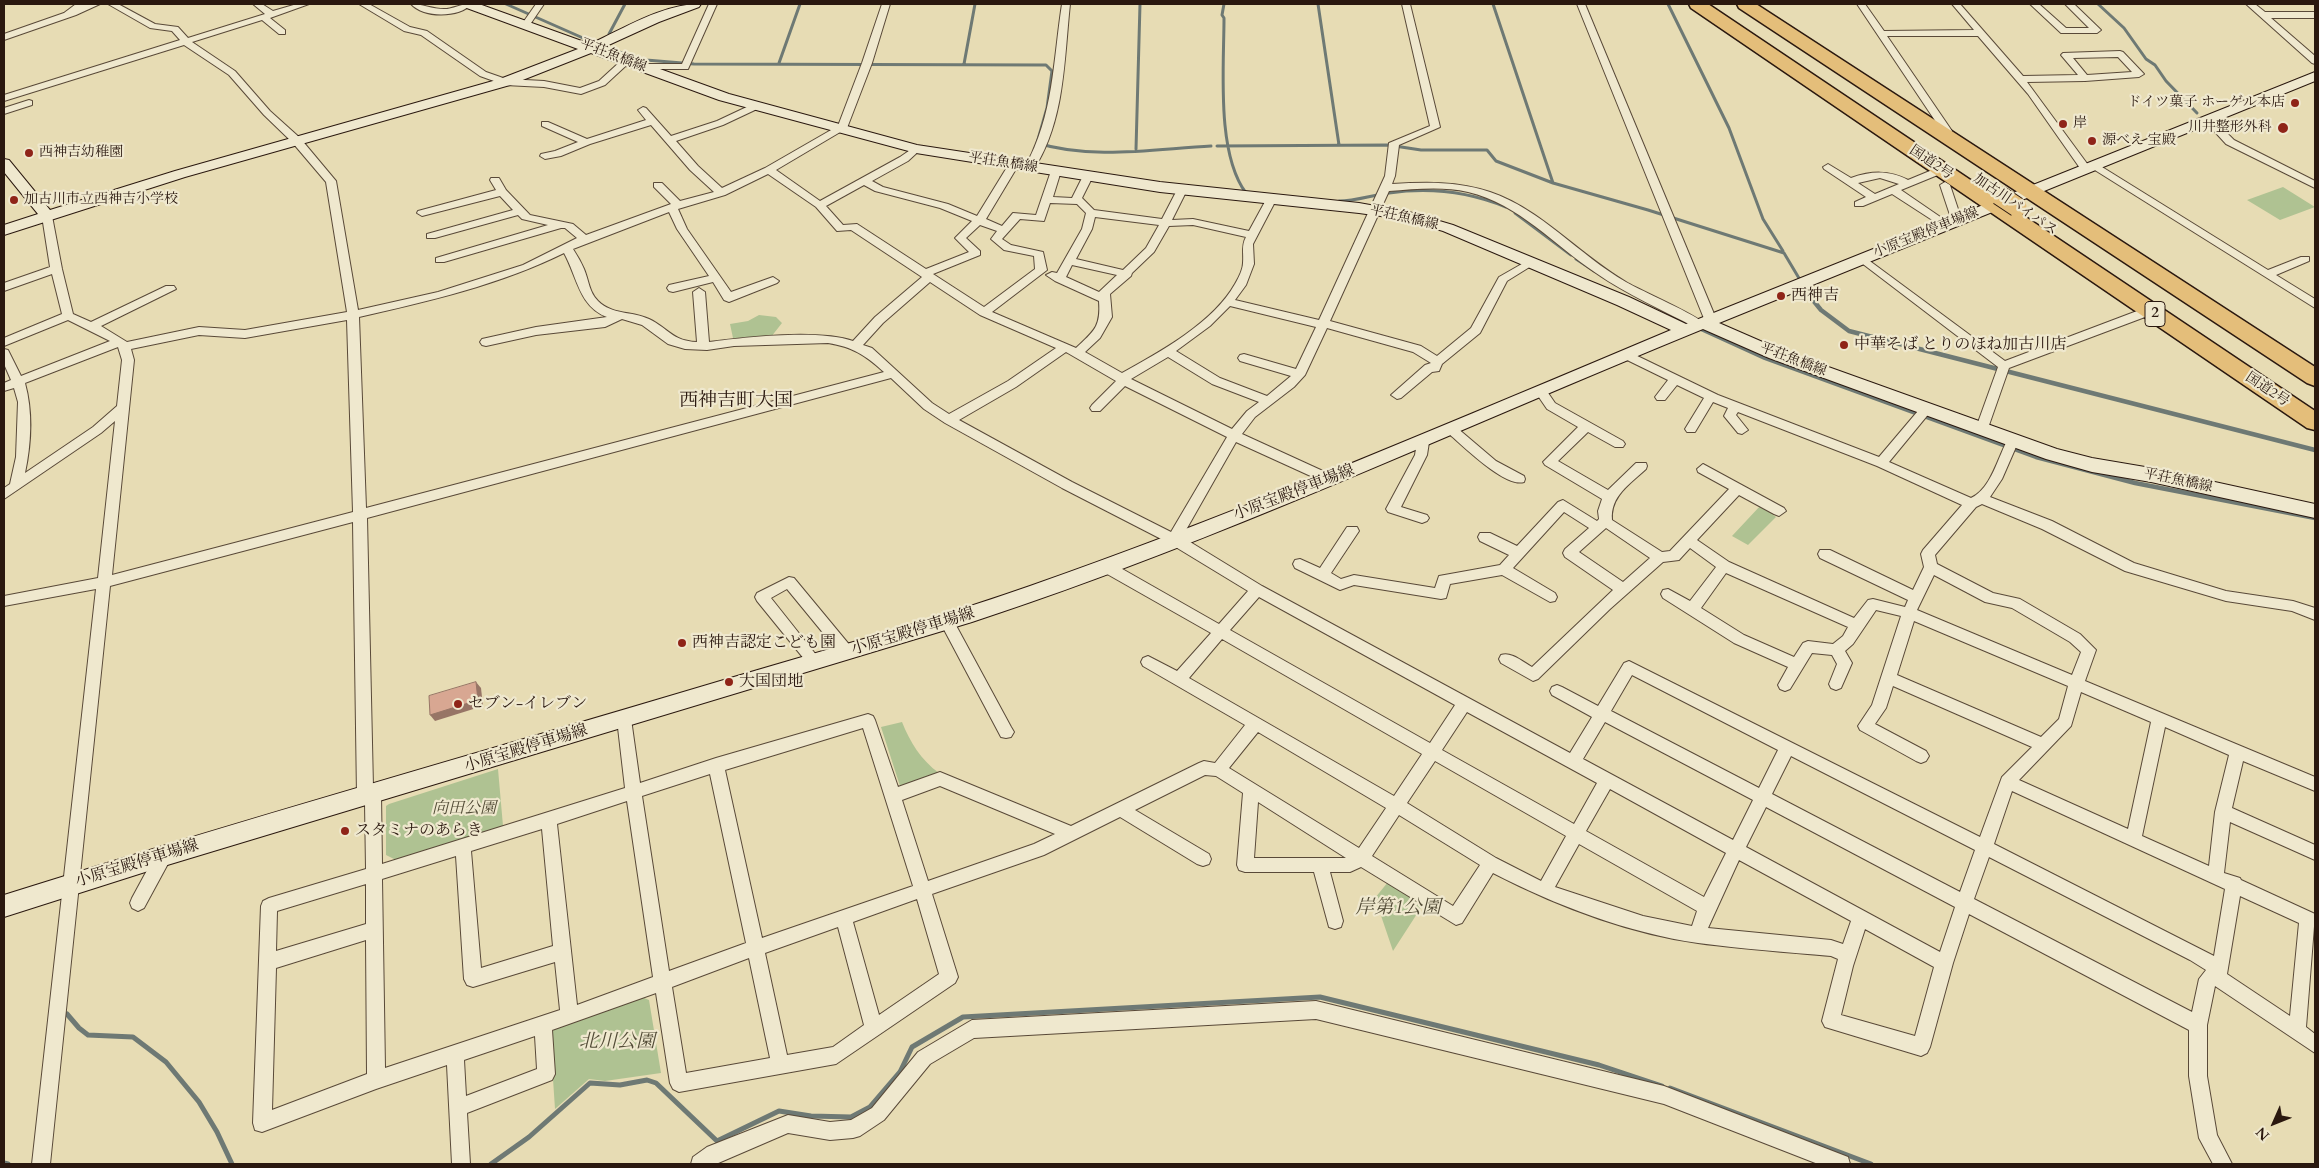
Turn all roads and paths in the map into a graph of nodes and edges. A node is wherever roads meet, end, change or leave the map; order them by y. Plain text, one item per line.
1 (81, 4) edge
2 (96, 4) edge
3 (112, 4) edge
4 (257, 4) edge
5 (306, 4) edge
6 (362, 4) edge
7 (415, 4) edge
8 (468, 4) edge
9 (540, 4) edge
10 (696, 4) edge
11 (713, 4) edge
12 (886, 4) edge
13 (1066, 4) edge
14 (1406, 4) edge
15 (1582, 4) edge
16 (1697, 4) edge
17 (1714, 4) edge
18 (1728, 4) edge
19 (1744, 4) edge
20 (1861, 4) edge
21 (1956, 4) edge
22 (2034, 4) edge
23 (2069, 4) edge
24 (2250, 4) edge
25 (67, 15) junction
26 (2263, 15) junction
27 (2315, 15) edge
28 (268, 16) junction
29 (530, 19) junction
30 (282, 32) dead end
31 (1885, 33) dead end
32 (1981, 33) junction
33 (4, 36) edge
34 (187, 40) junction
35 (594, 47) junction
36 (2315, 61) edge
37 (633, 64) junction
38 (2315, 76) edge
39 (2085, 78) junction
40 (2020, 79) junction
41 (504, 82) junction
42 (4, 98) edge
43 (28, 103) dead end
44 (754, 107) junction
45 (643, 110) dead end
46 (4, 111) edge
47 (2208, 120) junction
48 (652, 121) junction
49 (545, 124) dead end
50 (842, 128) junction
51 (1946, 137) junction
52 (296, 140) junction
53 (670, 140) junction
54 (586, 142) junction
55 (916, 149) junction
56 (545, 156) dead end
57 (4, 163) edge
58 (1014, 164) junction
59 (1030, 167) junction
60 (1828, 167) dead end
61 (2090, 167) junction
62 (769, 170) junction
63 (1056, 171) junction
64 (1088, 176) junction
65 (1943, 177) junction
66 (495, 180) dead end
67 (864, 181) junction
68 (1851, 182) junction
69 (1907, 184) junction
70 (658, 185) dead end
71 (2315, 186) edge
72 (1182, 190) junction
73 (1894, 190) junction
74 (502, 192) junction
75 (1383, 192) junction
76 (721, 193) junction
77 (1874, 198) junction
78 (2014, 199) junction
79 (1047, 200) junction
80 (1271, 200) junction
81 (1081, 201) junction
82 (1859, 204) dead end
83 (820, 205) junction
84 (675, 206) junction
85 (1374, 210) junction
86 (520, 211) junction
87 (1091, 212) junction
88 (422, 213) dead end
89 (47, 216) junction
90 (980, 220) junction
91 (1166, 223) junction
92 (1952, 223) junction
93 (562, 224) junction
94 (4, 230) edge
95 (1004, 230) junction
96 (1252, 235) junction
97 (431, 236) dead end
98 (584, 239) junction
99 (567, 248) junction
100 (1863, 259) junction
101 (2305, 259) dead end
102 (440, 260) dead end
103 (1069, 261) junction
104 (1532, 262) junction
105 (56, 269) junction
106 (1041, 270) junction
107 (1126, 274) junction
108 (2268, 274) junction
109 (926, 276) junction
110 (717, 278) junction
111 (1059, 279) junction
112 (773, 281) dead end
113 (4, 287) edge
114 (673, 288) dead end
115 (170, 289) dead end
116 (699, 292) dead end
117 (1104, 298) junction
118 (1229, 302) junction
119 (2315, 304) edge
120 (2149, 310) junction
121 (984, 312) junction
122 (352, 315) junction
123 (68, 316) junction
124 (618, 316) junction
125 (1322, 324) junction
126 (92, 326) junction
127 (1698, 326) junction
128 (4, 342) edge
129 (486, 342) dead end
130 (122, 344) junction
131 (703, 346) junction
132 (855, 346) junction
133 (1064, 348) junction
134 (1167, 351) junction
135 (4, 353) edge
136 (1077, 353) junction
137 (1626, 356) junction
138 (1244, 358) dead end
139 (1438, 362) junction
140 (2003, 369) junction
141 (892, 374) junction
142 (1299, 374) junction
143 (1124, 378) junction
144 (1674, 380) junction
145 (2314, 380) edge
146 (19, 383) junction
147 (4, 387) edge
148 (1540, 390) junction
149 (1397, 395) dead end
150 (1711, 396) junction
151 (1661, 397) dead end
152 (1266, 400) junction
153 (1734, 406) junction
154 (123, 407) junction
155 (1096, 408) dead end
156 (1927, 408) junction
157 (949, 420) junction
158 (2315, 420) edge
159 (1587, 426) junction
160 (1982, 428) junction
161 (1691, 429) dead end
162 (1452, 430) junction
163 (1742, 430) dead end
164 (1234, 435) junction
165 (1423, 442) junction
166 (1619, 444) dead end
167 (2010, 446) junction
168 (1882, 463) junction
169 (1641, 466) dead end
170 (1703, 469) dead end
171 (1519, 479) dead end
172 (1331, 480) junction
173 (1738, 488) junction
174 (7, 490) edge
175 (1609, 497) junction
176 (1564, 500) dead end
177 (1976, 501) junction
178 (1779, 511) dead end
179 (2315, 511) edge
180 (360, 516) junction
181 (1422, 518) dead end
182 (1602, 524) junction
183 (1352, 530) dead end
184 (1485, 537) dead end
185 (1174, 539) junction
186 (1688, 540) junction
187 (1518, 552) junction
188 (1825, 554) dead end
189 (1660, 556) junction
190 (1300, 564) dead end
191 (1106, 566) junction
192 (1724, 566) junction
193 (1931, 567) junction
194 (1504, 569) junction
195 (1322, 575) junction
196 (104, 582) junction
197 (1257, 590) junction
198 (1623, 590) junction
199 (1668, 594) dead end
200 (1550, 597) dead end
201 (1916, 597) junction
202 (4, 601) edge
203 (1692, 609) junction
204 (1908, 613) junction
205 (2315, 614) edge
206 (947, 622) junction
207 (1857, 625) junction
208 (1219, 632) junction
209 (1836, 650) junction
210 (847, 652) junction
211 (1506, 659) dead end
212 (814, 661) junction
213 (1148, 662) dead end
214 (1796, 664) junction
215 (1889, 678) junction
216 (1179, 679) junction
217 (1836, 684) dead end
218 (1785, 685) dead end
219 (2077, 685) junction
220 (1557, 691) dead end
221 (1465, 702) junction
222 (1601, 714) junction
223 (624, 720) junction
224 (2159, 720) junction
225 (1256, 723) junction
226 (1006, 732) dead end
227 (2044, 745) junction
228 (1787, 748) junction
229 (1433, 752) junction
230 (2237, 753) junction
231 (1921, 756) dead end
232 (1573, 762) junction
233 (716, 765) junction
234 (1219, 770) junction
235 (1607, 780) junction
236 (2008, 782) junction
237 (2315, 784) edge
238 (1251, 791) junction
239 (633, 792) junction
240 (369, 795) junction
241 (894, 796) junction
242 (1764, 796) junction
243 (1396, 804) junction
244 (1121, 810) junction
245 (2223, 812) junction
246 (548, 820) junction
247 (1577, 833) junction
248 (1073, 834) junction
249 (2134, 838) junction
250 (463, 846) junction
251 (1985, 846) junction
252 (1737, 851) junction
253 (2315, 853) edge
254 (164, 854) junction
255 (1203, 859) dead end
256 (1361, 859) junction
257 (1490, 862) junction
258 (1320, 865) junction
259 (374, 873) junction
260 (2216, 875) junction
261 (2234, 883) junction
262 (70, 885) junction
263 (923, 891) junction
264 (1544, 891) junction
265 (138, 903) dead end
266 (1965, 904) junction
267 (4, 906) edge
268 (1707, 908) junction
269 (844, 918) junction
270 (1861, 918) junction
271 (2312, 920) edge
272 (1335, 921) dead end
273 (375, 929) junction
274 (1697, 935) junction
275 (755, 948) junction
276 (561, 952) junction
277 (1847, 954) junction
278 (268, 962) junction
279 (1944, 963) junction
280 (2217, 972) junction
281 (662, 982) junction
282 (569, 1016) junction
283 (543, 1024) junction
284 (2198, 1025) junction
285 (874, 1029) junction
286 (2297, 1031) junction
287 (2315, 1044) edge
288 (455, 1054) junction
289 (781, 1066) junction
290 (376, 1080) junction
291 (458, 1108) junction
292 (41, 1164) edge
293 (462, 1164) edge
294 (700, 1164) edge
295 (1841, 1164) edge
296 (2223, 1164) edge

1 - 25 street
2 - 25 street
3 - 34 street
4 - 28 street
5 - 28 street
6 - 41 street
7 - 8 street
8 - 29 main road, 平荘魚橋線
9 - 29 street
10 - 35 main road
11 - 37 street
12 - 50 street
13 - 59 street
14 - 75 street
15 - 127 street
16 - 65 highway, 国道2号 / 2
17 - 78 highway, 加古川バイパス / 2
18 - 78 highway, 加古川バイパス / 2
19 - 51 highway, 国道2号 / 2
20 - 51 street
21 - 32 street
22 - 23 street
24 - 26 street
25 - 33 street
26 - 27 street
26 - 36 street
28 - 30 street
28 - 34 street
29 - 35 main road, 平荘魚橋線
31 - 32 street
32 - 40 street
34 - 42 street
34 - 52 street
35 - 37 main road, 平荘魚橋線
35 - 41 main road
37 - 41 street
37 - 44 main road, 平荘魚橋線
38 - 47 main road, 小原宝殿停車場線
39 - 39 street
39 - 40 street
40 - 61 street
41 - 52 main road
43 - 46 street
44 - 50 main road, 平荘魚橋線
44 - 53 street
45 - 48 street
47 - 61 main road, 小原宝殿停車場線
47 - 71 street
48 - 53 street
48 - 54 street
49 - 54 street
50 - 55 main road, 平荘魚橋線
50 - 62 street
51 - 78 highway, 国道2号 / 2
52 - 89 main road
52 - 122 street
53 - 76 street
54 - 56 street
55 - 58 main road, 平荘魚橋線
55 - 67 street
57 - 89 main road
58 - 59 main road, 平荘魚橋線
58 - 90 street
59 - 63 main road, 平荘魚橋線
60 - 68 street
61 - 78 main road, 小原宝殿停車場線
61 - 108 street
62 - 76 street
62 - 83 street
63 - 64 main road, 平荘魚橋線
63 - 79 street
64 - 72 main road, 平荘魚橋線
64 - 81 street
65 - 69 street
65 - 78 highway, 国道2号 / 2
65 - 92 street
66 - 74 street
67 - 83 street
67 - 90 street
68 - 69 street
68 - 77 street
69 - 73 street
70 - 84 street
72 - 80 main road, 平荘魚橋線
72 - 91 street
73 - 77 street
73 - 92 street
74 - 86 street
74 - 88 street
75 - 85 street
75 - 127 street
76 - 84 street
77 - 82 street
78 - 92 main road, 小原宝殿停車場線
78 - 120 highway, 国道2号 / 2
78 - 145 highway, 加古川バイパス / 2
78 - 158 highway, 加古川バイパス / 2
79 - 81 street
79 - 95 street
80 - 85 main road, 平荘魚橋線
80 - 96 street
81 - 87 street
83 - 109 street
84 - 98 street
84 - 110 street
85 - 104 main road, 平荘魚橋線
85 - 125 street
86 - 93 street
86 - 97 street
87 - 91 street
87 - 103 street
89 - 94 main road
89 - 105 street
90 - 95 street
90 - 109 street
91 - 96 street
91 - 107 street
92 - 100 main road, 小原宝殿停車場線
93 - 98 street
93 - 102 street
95 - 106 street
96 - 118 street
98 - 99 street
99 - 122 street
99 - 124 street
100 - 127 main road, 小原宝殿停車場線
100 - 140 street
101 - 108 street
103 - 107 street
103 - 111 street
104 - 127 main road, 平荘魚橋線
104 - 139 street
105 - 113 street
105 - 123 street
106 - 111 street
106 - 121 street
107 - 117 street
108 - 119 street
109 - 121 street
109 - 132 street
110 - 112 street
110 - 114 street
111 - 117 street
115 - 126 street
116 - 131 street
117 - 136 street
118 - 125 street
118 - 134 street
120 - 140 street
120 - 158 highway, 国道2号 / 2
121 - 133 street
122 - 130 street
122 - 180 street
123 - 126 street
123 - 128 street
124 - 129 street
124 - 131 street
125 - 139 street
125 - 142 street
126 - 130 street
127 - 137 main road, 小原宝殿停車場線
127 - 156 main road, 平荘魚橋線
130 - 146 street
130 - 154 street
131 - 132 street
132 - 141 street
133 - 136 street
133 - 157 street
134 - 143 street
134 - 152 street
135 - 146 street
136 - 143 street
137 - 144 street
137 - 148 main road, 小原宝殿停車場線
138 - 142 street
139 - 149 street
140 - 160 street
141 - 157 street
141 - 180 street
142 - 152 street
143 - 155 street
143 - 164 street
144 - 150 street
144 - 151 street
146 - 147 street
146 - 174 street
148 - 159 street
148 - 162 main road, 小原宝殿停車場線
150 - 153 street
150 - 161 street
152 - 164 street
153 - 163 street
153 - 168 street
154 - 174 street
154 - 196 street
156 - 160 main road, 平荘魚橋線
156 - 168 street
157 - 185 street
159 - 166 street
159 - 175 street
160 - 167 main road, 平荘魚橋線
162 - 165 main road, 小原宝殿停車場線
162 - 171 street
164 - 172 street
164 - 185 street
165 - 172 main road, 小原宝殿停車場線
165 - 181 street
167 - 177 street
167 - 179 main road, 平荘魚橋線
168 - 177 street
169 - 175 street
170 - 173 street
172 - 185 main road, 小原宝殿停車場線
173 - 178 street
173 - 186 street
175 - 182 street
176 - 182 street
177 - 193 street
177 - 205 street
180 - 196 street
180 - 240 street
182 - 187 street
182 - 189 street
182 - 198 street
183 - 195 street
184 - 187 street
185 - 191 main road, 小原宝殿停車場線
185 - 197 street
186 - 189 street
186 - 192 street
187 - 194 street
188 - 201 street
189 - 198 street
190 - 195 street
191 - 206 main road, 小原宝殿停車場線
191 - 208 street
192 - 203 street
192 - 207 street
193 - 201 street
193 - 219 street
194 - 195 street
194 - 200 street
196 - 202 street
196 - 262 street
197 - 208 street
197 - 221 street
198 - 211 street
199 - 203 street
201 - 204 street
203 - 214 street
204 - 207 street
204 - 215 street
204 - 219 street
206 - 210 main road, 小原宝殿停車場線
206 - 226 street
207 - 209 street
208 - 216 street
208 - 229 street
209 - 214 street
209 - 217 street
210 - 212 main road, 小原宝殿停車場線
210 - 212 street
212 - 223 main road, 小原宝殿停車場線
213 - 216 street
214 - 218 street
215 - 227 street
215 - 231 street
216 - 225 street
219 - 224 street
219 - 227 street
220 - 222 street
221 - 229 street
221 - 232 street
222 - 228 street
222 - 232 street
222 - 242 street
223 - 239 street
223 - 240 main road, 小原宝殿停車場線
224 - 230 street
224 - 249 street
225 - 234 street
225 - 243 street
227 - 236 street
228 - 242 street
228 - 251 street
229 - 243 street
229 - 247 street
230 - 237 street
230 - 245 street
232 - 235 street
233 - 239 street
233 - 241 street
233 - 275 street
234 - 238 street
234 - 244 street
235 - 247 street
235 - 252 street
236 - 249 street
236 - 251 street
238 - 256 street
238 - 258 street
239 - 246 street
239 - 281 street
240 - 254 main road, 小原宝殿停車場線
240 - 259 street
241 - 248 street
241 - 263 street
242 - 252 street
242 - 266 street
243 - 256 street
243 - 257 street
244 - 248 street
244 - 255 street
245 - 253 street
245 - 260 street
246 - 250 street
246 - 276 street
247 - 264 street
247 - 268 street
248 - 263 street
249 - 260 street
250 - 259 street
250 - 276 street
251 - 266 street
251 - 280 street
252 - 268 street
252 - 270 street
254 - 262 main road, 小原宝殿停車場線
254 - 265 street
256 - 257 street
256 - 258 street
257 - 264 street
258 - 272 street
259 - 273 street
259 - 278 street
260 - 261 street
261 - 271 street
261 - 280 street
262 - 267 main road, 小原宝殿停車場線
262 - 292 street
263 - 269 street
263 - 285 street
264 - 274 street
266 - 279 street
266 - 284 street
268 - 274 street
269 - 275 street
269 - 285 street
270 - 277 street
270 - 279 street
271 - 286 street
273 - 278 street
273 - 290 street
274 - 277 street
275 - 281 street
275 - 289 street
276 - 282 street
277 - 279 street
278 - 290 street
280 - 284 street
280 - 286 street
281 - 282 street
281 - 289 street
282 - 283 street
283 - 288 street
283 - 291 street
284 - 296 street
285 - 289 street
286 - 287 street
288 - 290 street
288 - 291 street
291 - 293 street
294 - 295 street

